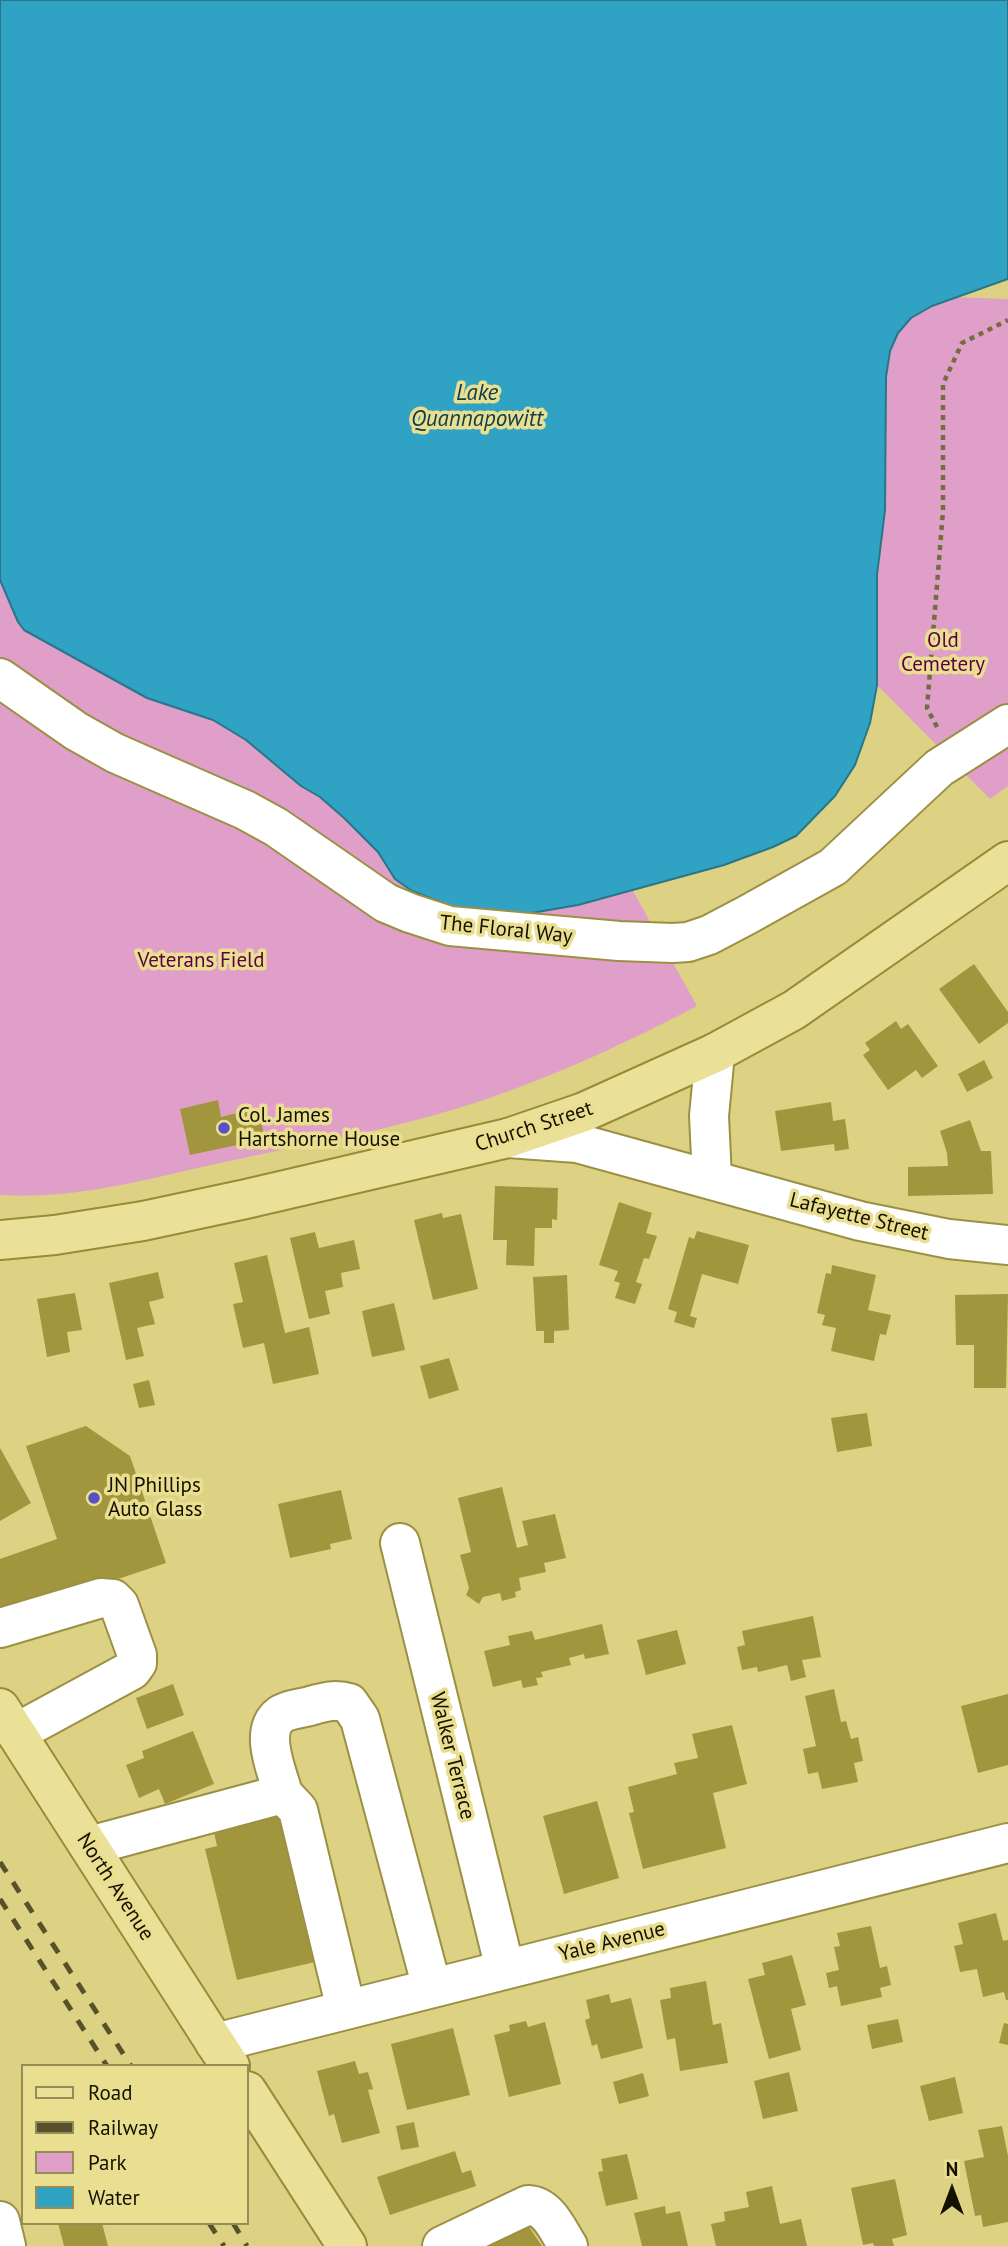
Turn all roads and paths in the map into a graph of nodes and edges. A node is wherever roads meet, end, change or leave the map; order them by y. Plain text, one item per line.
1 (1008, 320) edge
2 (0, 678) edge
3 (1008, 724) edge
4 (953, 759) junction
5 (1008, 861) edge
6 (715, 1053) junction
7 (508, 1138) junction
8 (712, 1178) junction
9 (0, 1240) edge
10 (1008, 1245) edge
11 (400, 1543) dead end
12 (0, 1628) edge
13 (8, 1721) edge
14 (283, 1794) junction
15 (1008, 1843) edge
16 (89, 1846) junction
17 (505, 1969) junction
18 (432, 1987) junction
19 (345, 2009) junction
20 (223, 2054) edge
21 (248, 2093) edge
22 (0, 2221) edge
23 (6, 2246) edge
24 (347, 2246) edge
25 (442, 2246) edge
26 (568, 2246) edge

1 - 4 path
2 - 4 street, The Floral Way
3 - 4 street, The Floral Way
5 - 6 main road, Church Street
6 - 7 main road, Church Street
6 - 8 street
7 - 8 street, Lafayette Street
7 - 9 main road, Church Street
8 - 10 street, Lafayette Street
11 - 17 street, Walker Terrace
12 - 13 street
13 - 16 main road, North Avenue
14 - 16 street
14 - 18 street
14 - 19 street
15 - 17 street, Yale Avenue
16 - 20 main road, North Avenue
17 - 18 street, Yale Avenue
18 - 19 street, Yale Avenue
19 - 20 street, Yale Avenue
21 - 24 main road
22 - 23 street
25 - 26 street

